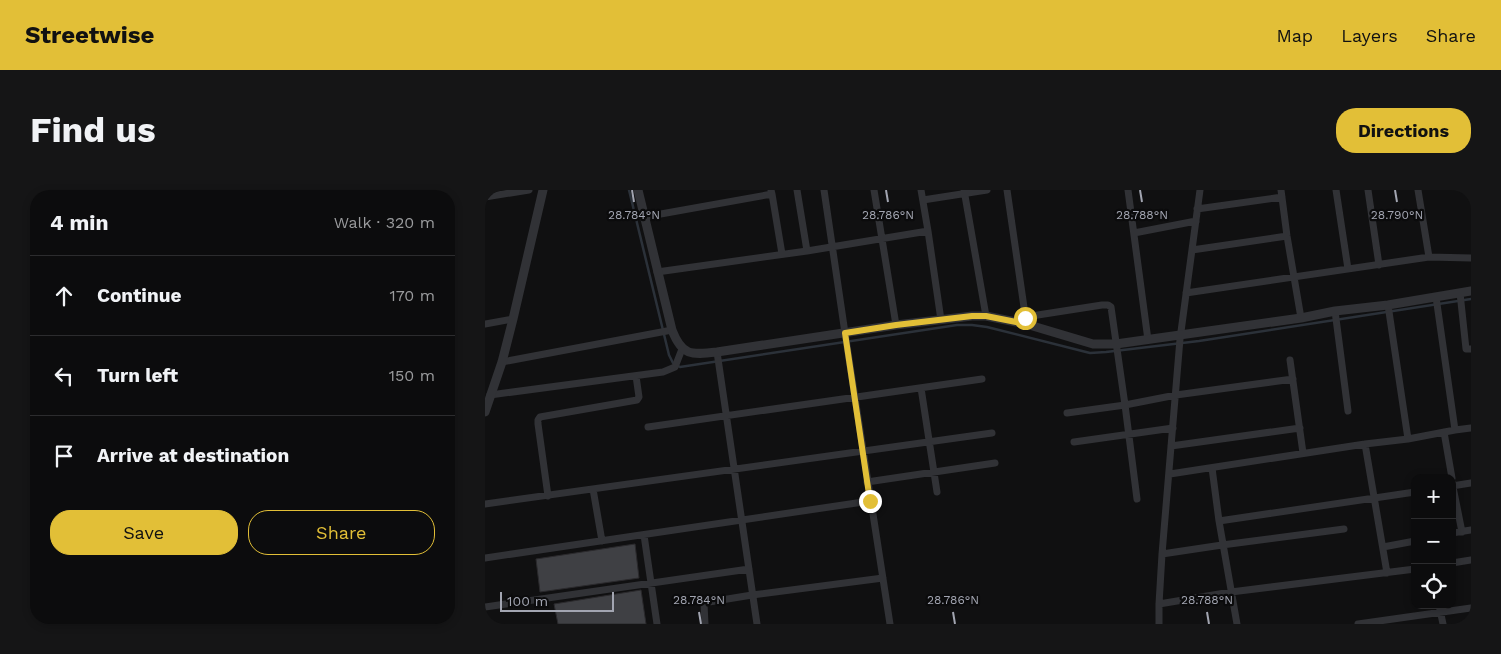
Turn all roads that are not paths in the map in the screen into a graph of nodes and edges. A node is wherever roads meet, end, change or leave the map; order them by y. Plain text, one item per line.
1 (529, 190) edge
2 (543, 190) edge
3 (638, 190) edge
4 (797, 190) edge
5 (824, 190) edge
6 (873, 190) edge
7 (921, 190) edge
8 (987, 190) edge
9 (1007, 190) edge
10 (1128, 190) edge
11 (1199, 190) edge
12 (1335, 190) edge
13 (1368, 190) edge
14 (1418, 190) edge
15 (500, 192) edge
16 (772, 192) edge
17 (964, 192) edge
18 (1282, 193) edge
19 (485, 197) edge
20 (923, 200) junction
21 (1197, 209) junction
22 (644, 217) junction
23 (1196, 222) junction
24 (928, 231) junction
25 (1134, 233) junction
26 (1287, 236) junction
27 (882, 239) junction
28 (833, 246) junction
29 (1192, 250) junction
30 (807, 251) junction
31 (782, 254) junction
32 (1429, 257) junction
33 (1471, 258) edge
34 (1379, 264) junction
35 (1348, 269) junction
36 (657, 272) junction
37 (1294, 276) junction
38 (1471, 291) edge
39 (1186, 293) junction
40 (1460, 293) junction
41 (1436, 297) junction
42 (1388, 305) junction
43 (1335, 312) junction
44 (986, 316) junction
45 (1301, 318) junction
46 (513, 319) junction
47 (941, 320) junction
48 (1026, 321) junction
49 (485, 324) edge
50 (896, 325) junction
51 (672, 330) junction
52 (845, 333) junction
53 (1181, 337) junction
54 (1148, 340) junction
55 (1116, 344) junction
56 (1471, 348) edge
57 (682, 349) junction
58 (717, 352) junction
59 (1290, 360) dead end
60 (502, 362) junction
61 (637, 376) junction
62 (983, 379) dead end
63 (1293, 379) junction
64 (921, 388) junction
65 (490, 395) junction
66 (1176, 395) junction
67 (855, 398) junction
68 (1125, 405) junction
69 (1348, 411) dead end
70 (485, 412) edge
71 (1067, 413) dead end
72 (726, 417) junction
73 (648, 428) dead end
74 (1173, 428) junction
75 (1300, 428) junction
76 (1471, 428) edge
77 (1455, 430) junction
78 (1444, 432) junction
79 (992, 433) dead end
80 (1129, 434) junction
81 (1408, 440) junction
82 (929, 442) junction
83 (1074, 442) dead end
84 (1365, 444) junction
85 (1171, 446) junction
86 (863, 450) junction
87 (1303, 453) junction
88 (995, 463) dead end
89 (1212, 468) junction
90 (734, 470) junction
91 (934, 472) junction
92 (1170, 474) junction
93 (1451, 474) edge
94 (867, 482) junction
95 (1471, 483) edge
96 (1456, 485) edge
97 (593, 489) junction
98 (937, 492) dead end
99 (1411, 493) edge
100 (547, 496) junction
101 (1137, 498) dead end
102 (1375, 498) junction
103 (870, 501) junction
104 (1456, 501) edge
105 (485, 504) edge
106 (742, 520) junction
107 (1219, 521) junction
108 (1344, 529) dead end
109 (1471, 530) edge
110 (1462, 532) junction
111 (1456, 533) edge
112 (644, 535) junction
113 (602, 541) junction
114 (1411, 542) edge
115 (1223, 545) junction
116 (1383, 547) junction
117 (1162, 554) junction
118 (485, 558) edge
119 (1471, 560) edge
120 (1456, 563) edge
121 (749, 569) junction
122 (1411, 570) edge
123 (1387, 573) junction
124 (883, 578) junction
125 (651, 583) junction
126 (1231, 592) junction
127 (752, 595) junction
128 (1159, 604) junction
129 (485, 607) edge
130 (1471, 608) edge
131 (1440, 609) edge
132 (1441, 613) junction
133 (657, 624) edge
134 (705, 624) edge
135 (757, 624) edge
136 (890, 624) edge
137 (1159, 624) edge
138 (1237, 624) edge
139 (1359, 624) edge
140 (1443, 624) edge

1 - 15 street
2 - 46 street
3 - 22 street
4 - 30 street
5 - 28 street
6 - 27 street
7 - 20 street
8 - 17 street
9 - 48 street
10 - 25 street
11 - 21 street
12 - 35 street
13 - 34 street
14 - 32 street
15 - 19 street
16 - 22 street
16 - 31 street
17 - 20 street
17 - 44 street
18 - 21 street
18 - 26 street
20 - 24 street
21 - 23 street
22 - 36 street
23 - 25 street
23 - 29 street
24 - 27 street
24 - 47 street
25 - 54 street
26 - 29 street
26 - 37 street
27 - 28 street
27 - 50 street
28 - 30 street
28 - 52 street
29 - 39 street
30 - 31 street
31 - 36 street
32 - 33 street
32 - 34 street
34 - 35 street
35 - 37 street
36 - 51 street
37 - 39 street
37 - 45 street
38 - 40 street
39 - 53 street
40 - 41 street
40 - 56 street
41 - 42 street
41 - 77 street
42 - 43 street
42 - 81 street
43 - 45 street
43 - 69 street
44 - 47 street
44 - 48 street
45 - 53 street
46 - 49 street
46 - 60 street
47 - 50 street
48 - 55 street
48 - 55 street
50 - 52 street
51 - 57 street
51 - 60 street
52 - 58 street
52 - 67 street
53 - 54 street
53 - 66 street
54 - 55 street
55 - 68 street
57 - 58 street
57 - 61 street
58 - 72 street
59 - 63 street
60 - 65 street
61 - 65 street
61 - 100 street
62 - 64 street
63 - 66 street
63 - 75 street
64 - 67 street
64 - 82 street
65 - 70 street
66 - 68 street
66 - 74 street
67 - 72 street
67 - 86 street
68 - 71 street
68 - 80 street
72 - 73 street
72 - 90 street
74 - 80 street
74 - 85 street
75 - 85 street
75 - 87 street
76 - 77 street
77 - 78 street
78 - 81 street
78 - 93 street
79 - 82 street
80 - 83 street
80 - 101 street
81 - 84 street
82 - 86 street
82 - 91 street
84 - 87 street
84 - 102 street
85 - 92 street
86 - 90 street
86 - 94 street
87 - 89 street
88 - 91 street
89 - 92 street
89 - 107 street
90 - 97 street
90 - 106 street
91 - 94 street
91 - 98 street
92 - 117 street
94 - 103 street
95 - 96 street
97 - 100 street
97 - 113 street
99 - 102 street
100 - 105 street
102 - 107 street
102 - 116 street
103 - 106 street
103 - 124 street
104 - 110 street
106 - 112 street
106 - 121 street
107 - 115 street
108 - 115 street
109 - 110 street
110 - 111 street
112 - 113 street
112 - 125 street
113 - 118 street
114 - 116 street
115 - 117 street
115 - 126 street
116 - 123 street
117 - 128 street
119 - 120 street
121 - 125 street
121 - 127 street
122 - 123 street
123 - 126 street
124 - 127 street
124 - 136 street
125 - 129 street
125 - 133 street
126 - 128 street
126 - 138 street
127 - 134 street
127 - 135 street
128 - 137 street
130 - 132 street
131 - 132 street
132 - 139 street
132 - 140 street

